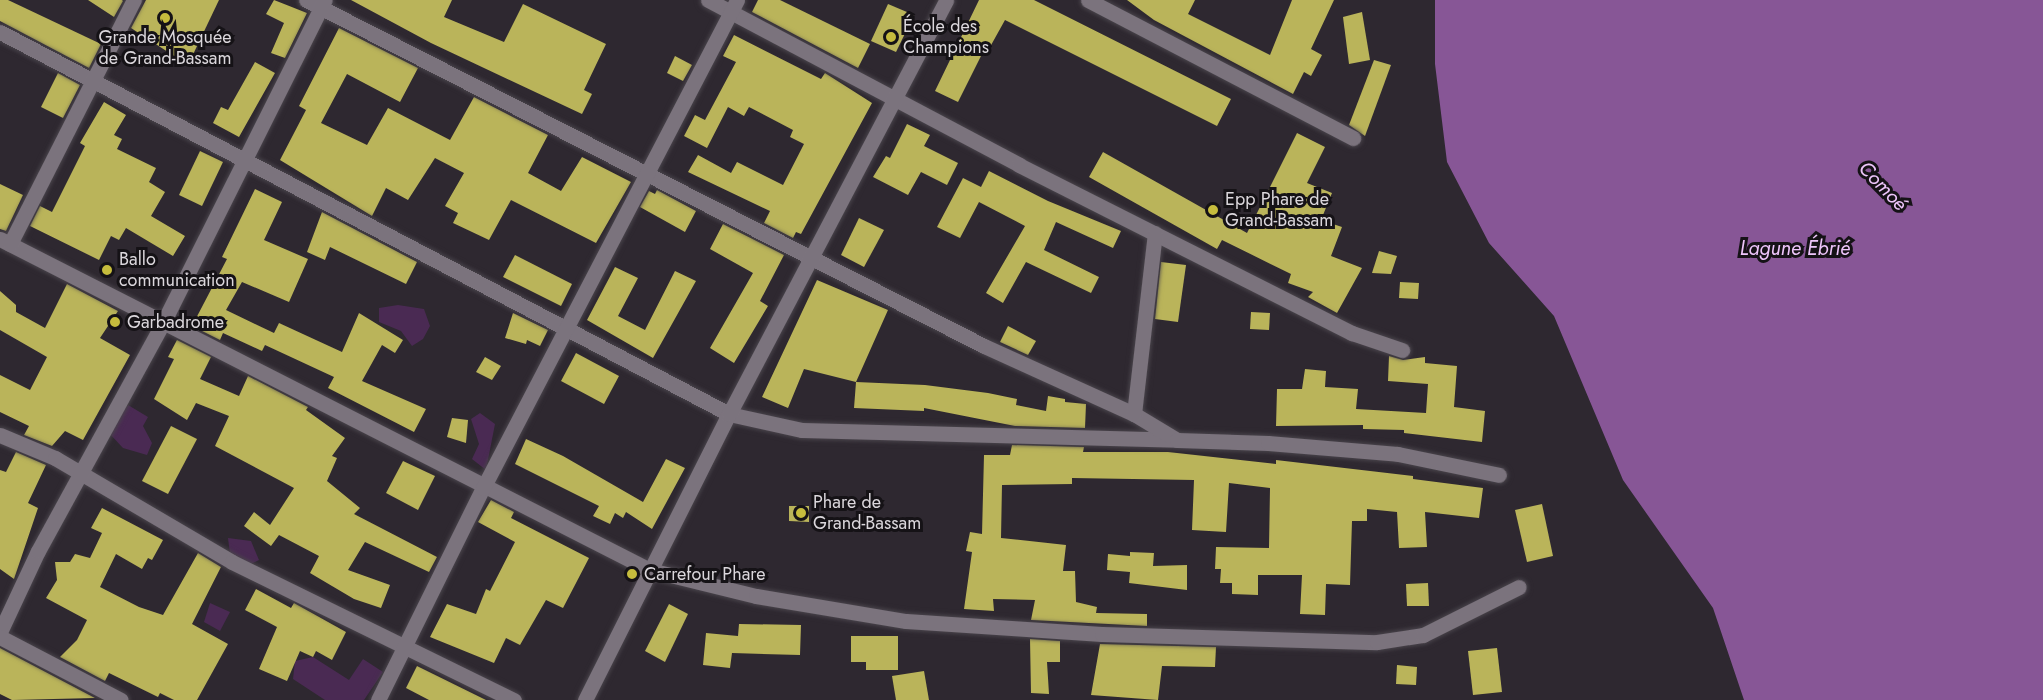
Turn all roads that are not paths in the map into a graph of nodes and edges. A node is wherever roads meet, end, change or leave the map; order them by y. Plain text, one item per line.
1 (134, 0) edge
2 (306, 0) edge
3 (708, 0) edge
4 (946, 0) edge
5 (1088, 0) edge
6 (323, 4) edge
7 (734, 6) edge
8 (0, 32) edge
9 (95, 79) junction
10 (895, 99) junction
11 (1353, 138) dead end
12 (243, 161) junction
13 (647, 174) junction
14 (1155, 233) junction
15 (5, 242) edge
16 (813, 257) junction
17 (163, 323) junction
18 (566, 327) junction
19 (1402, 350) dead end
20 (729, 414) junction
21 (1134, 414) junction
22 (0, 435) edge
23 (1177, 440) junction
24 (81, 472) junction
25 (1499, 475) dead end
26 (483, 488) junction
27 (650, 570) junction
28 (1519, 587) dead end
29 (0, 632) edge
30 (0, 637) edge
31 (406, 645) junction
32 (121, 700) edge
33 (378, 700) edge
34 (514, 700) edge
35 (585, 700) edge

1 - 9 street
2 - 6 street
3 - 7 street
4 - 10 street
5 - 11 street
6 - 12 street
6 - 13 street
7 - 10 street
7 - 13 street
8 - 9 street
9 - 12 street
9 - 15 street
10 - 14 street
10 - 16 street
12 - 17 street
12 - 18 street
13 - 16 street
13 - 18 street
14 - 19 street
14 - 21 street
15 - 17 street
16 - 20 street
16 - 21 street
17 - 24 street
17 - 26 street
18 - 20 street
18 - 26 street
20 - 23 street
20 - 27 street
21 - 23 street
22 - 24 street
23 - 25 street
24 - 29 street
24 - 31 street
26 - 27 street
26 - 31 street
27 - 28 street
27 - 35 street
30 - 32 street
31 - 33 street
31 - 34 street

